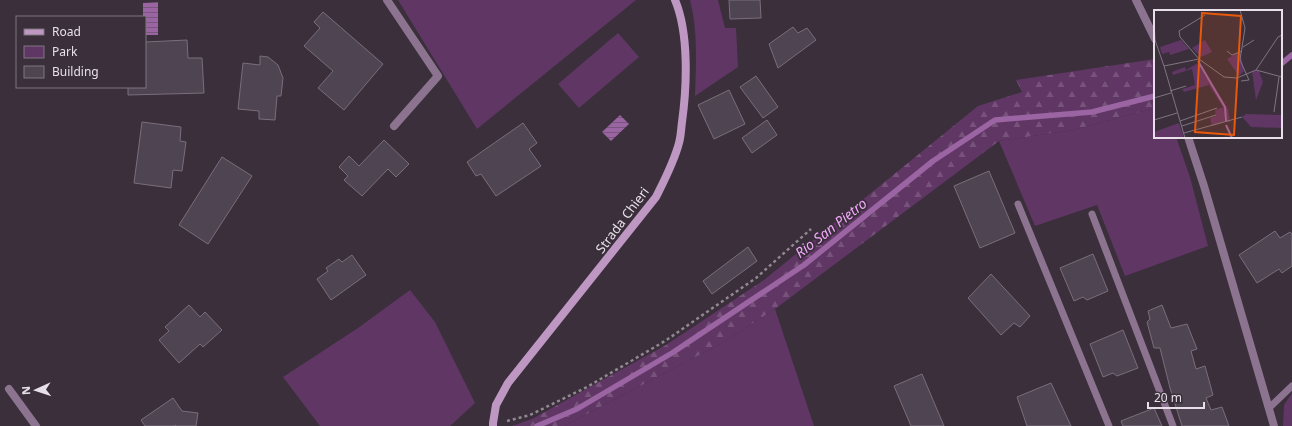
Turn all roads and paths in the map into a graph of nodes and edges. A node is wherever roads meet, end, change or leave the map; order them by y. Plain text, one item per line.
1 (387, 0) edge
2 (676, 0) edge
3 (1136, 0) edge
4 (1154, 37) edge
5 (394, 126) dead end
6 (1188, 138) edge
7 (1018, 204) dead end
8 (1092, 214) dead end
9 (810, 229) dead end
10 (1292, 386) edge
11 (9, 389) dead end
12 (1268, 408) junction
13 (492, 425) edge
14 (36, 426) edge
15 (1109, 426) edge
16 (1174, 426) edge
17 (1274, 426) edge

1 - 5 street
2 - 13 main road, Strada Chieri
3 - 4 street
6 - 12 street
7 - 15 lane
8 - 16 lane
9 - 13 path
10 - 12 lane
11 - 14 street
12 - 17 street

